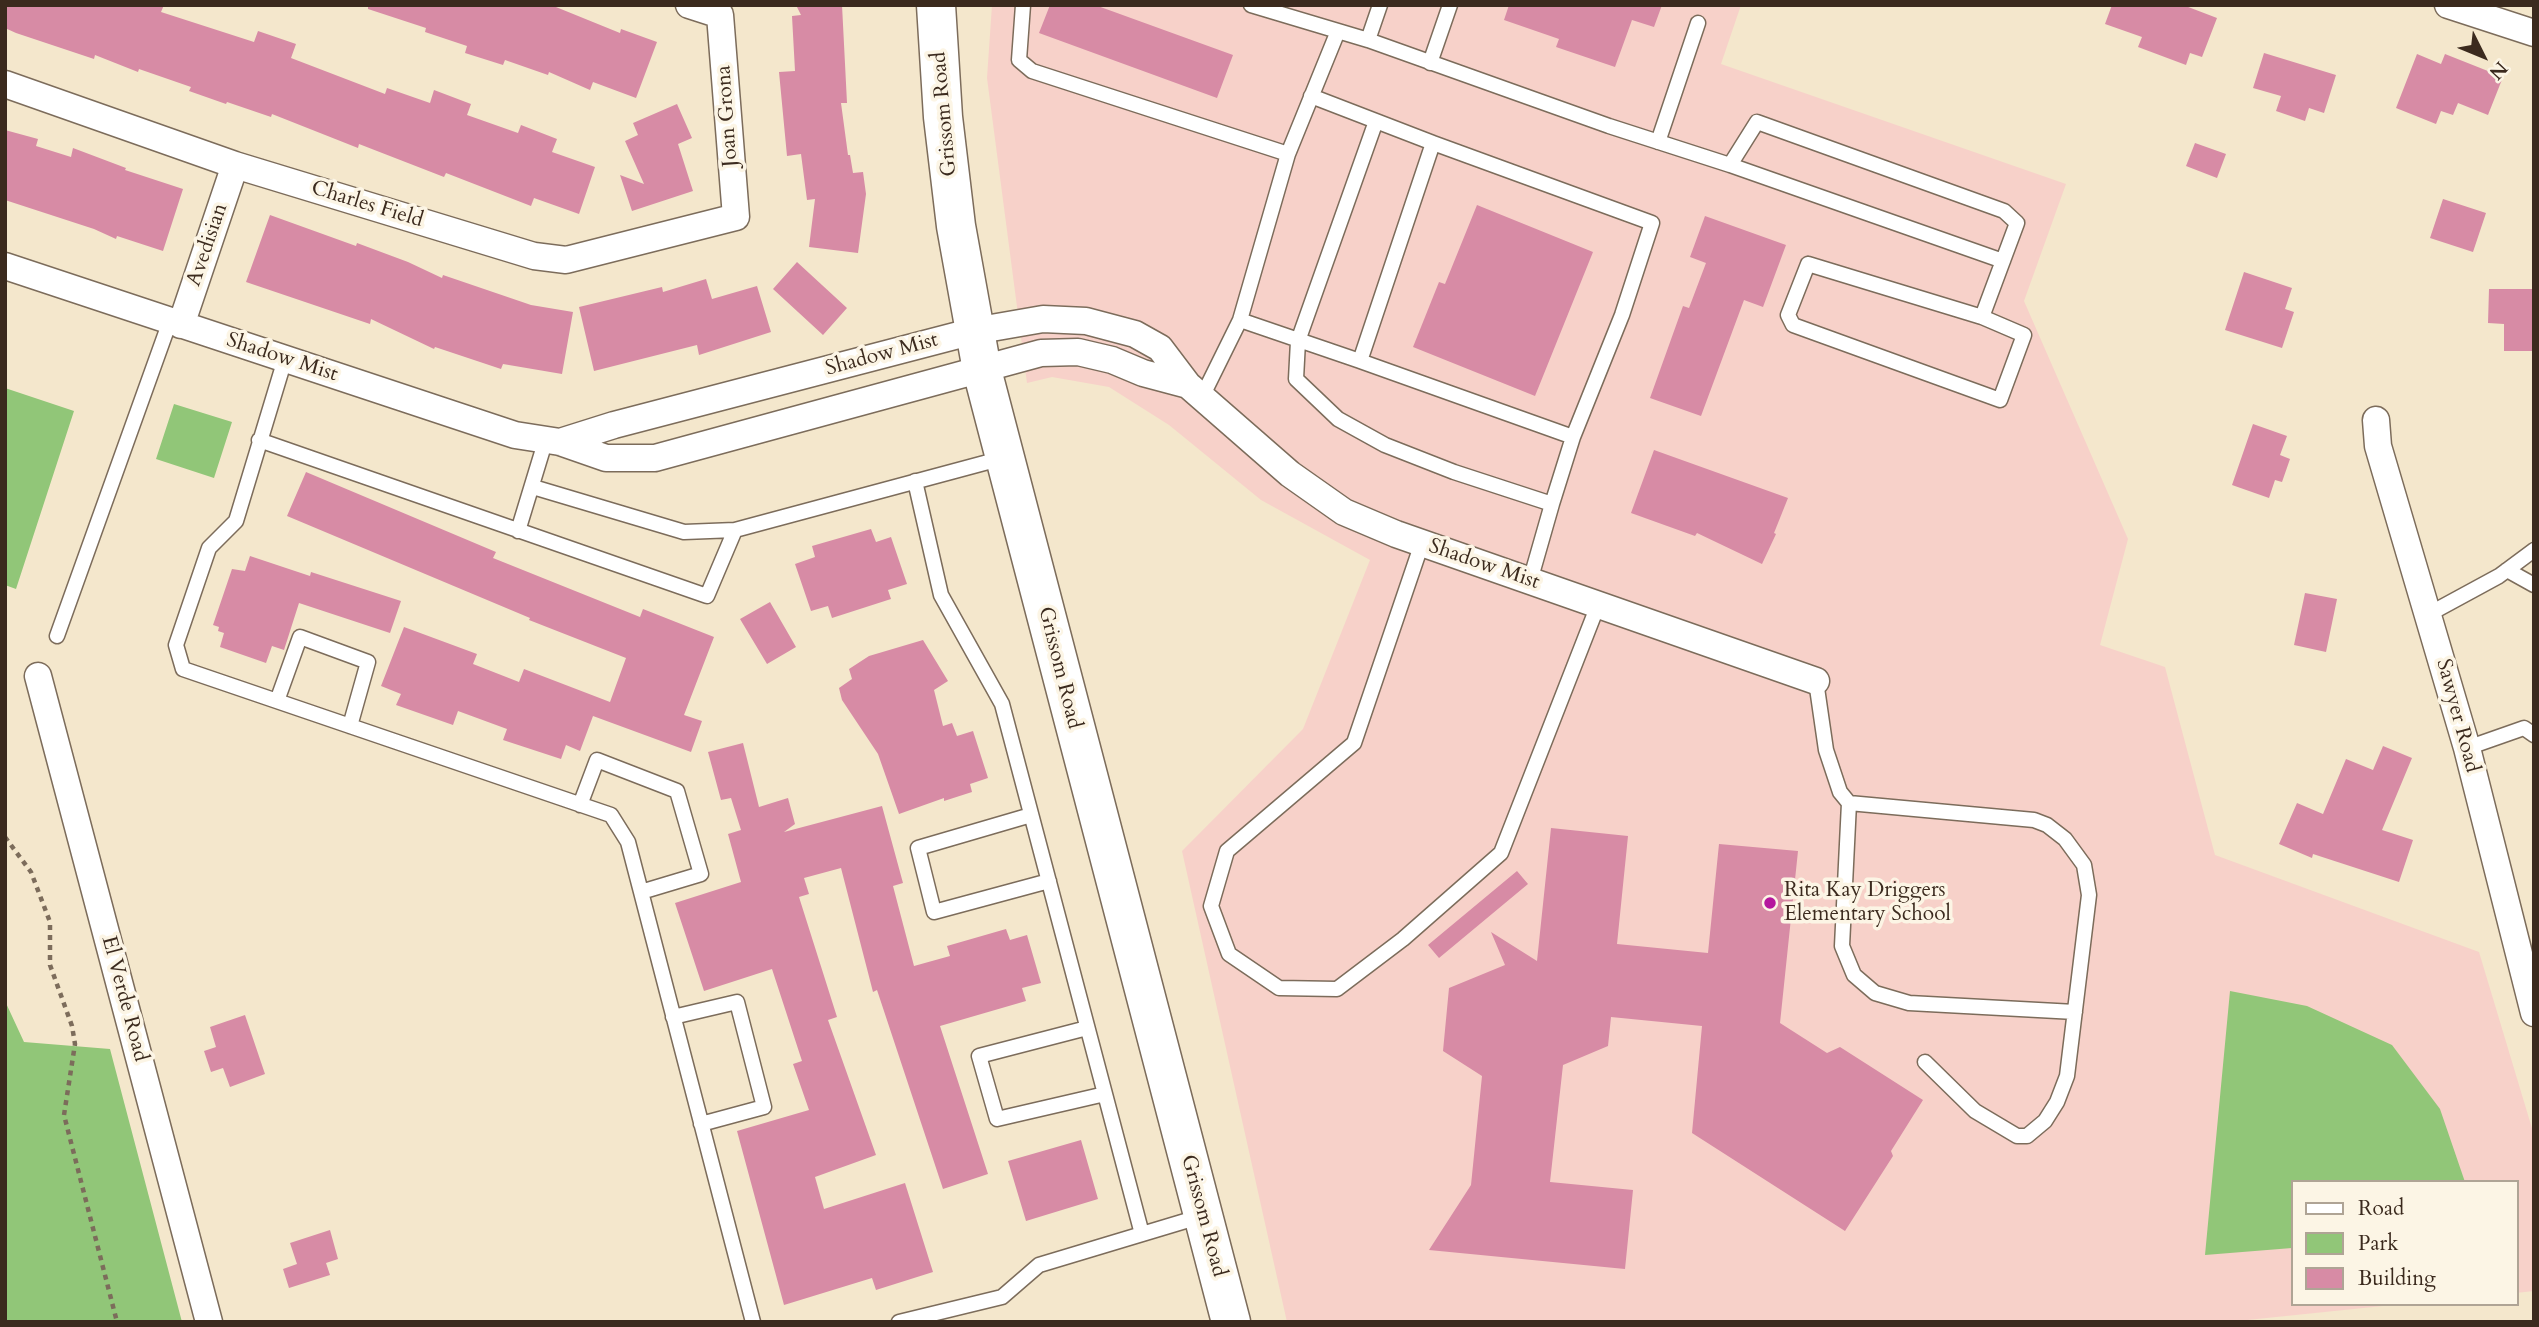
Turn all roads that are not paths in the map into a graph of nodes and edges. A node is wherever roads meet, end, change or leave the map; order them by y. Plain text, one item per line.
1 (689, 5) edge
2 (936, 5) edge
3 (1023, 5) edge
4 (1251, 5) edge
5 (1380, 5) edge
6 (1450, 5) edge
7 (2448, 5) edge
8 (1698, 23) dead end
9 (1338, 31) junction
10 (2534, 33) edge
11 (1368, 40) junction
12 (1430, 62) junction
13 (5, 84) edge
14 (1311, 96) junction
15 (1376, 121) junction
16 (1658, 142) junction
17 (1433, 143) junction
18 (1289, 154) junction
19 (1730, 164) junction
20 (235, 165) junction
21 (736, 218) joint
22 (2003, 261) junction
23 (5, 266) edge
24 (1982, 317) junction
25 (1240, 320) junction
26 (176, 323) junction
27 (974, 331) junction
28 (1298, 341) junction
29 (285, 359) junction
30 (1360, 361) junction
31 (982, 370) junction
32 (1195, 391) junction
33 (2376, 420) dead end
34 (261, 433) junction
35 (1573, 436) junction
36 (553, 440) junction
37 (1004, 457) junction
38 (915, 481) junction
39 (533, 487) junction
40 (1552, 504) junction
41 (735, 530) junction
42 (519, 531) junction
43 (1422, 543) junction
44 (2534, 550) edge
45 (2507, 570) junction
46 (1530, 581) junction
47 (2534, 585) edge
48 (1598, 605) junction
49 (2429, 614) junction
50 (57, 636) dead end
51 (38, 676) dead end
52 (1816, 681) joint
53 (277, 701) junction
54 (350, 726) junction
55 (2531, 728) edge
56 (2467, 748) junction
57 (1849, 803) junction
58 (580, 805) junction
59 (1031, 815) junction
60 (1049, 881) junction
61 (641, 892) junction
62 (2075, 1012) junction
63 (2534, 1013) edge
64 (673, 1017) junction
65 (1087, 1028) junction
66 (1925, 1062) dead end
67 (1105, 1094) junction
68 (701, 1124) junction
69 (1203, 1215) junction
70 (1142, 1234) junction
71 (209, 1322) edge
72 (752, 1322) edge
73 (899, 1322) edge
74 (1231, 1322) edge

1 - 21 street, Joan Grona
2 - 27 main road, Grissom Road
3 - 18 lane
4 - 9 lane
5 - 11 lane
6 - 12 lane
7 - 10 street
8 - 16 lane
9 - 11 lane
9 - 14 lane
11 - 12 lane
12 - 16 lane
13 - 20 street, Charles Field
14 - 15 lane
14 - 18 lane
15 - 17 lane
15 - 28 lane
16 - 19 lane
17 - 30 lane
17 - 35 lane
18 - 25 lane
19 - 22 lane
19 - 22 lane
20 - 21 street, Charles Field
20 - 26 street, Avedisian
22 - 24 lane
23 - 26 street, Shadow Mist
24 - 24 lane
25 - 28 lane
25 - 32 lane
26 - 29 street, Shadow Mist
26 - 50 lane
27 - 31 main road, Grissom Road
27 - 32 street, Shadow Mist
27 - 36 street, Shadow Mist
28 - 30 lane
28 - 40 lane
29 - 34 lane
29 - 36 street, Shadow Mist
30 - 35 lane
31 - 32 street, Shadow Mist
31 - 36 street, Shadow Mist
31 - 37 main road, Grissom Road
32 - 43 street, Shadow Mist
33 - 49 street, Sawyer Road
34 - 42 lane
34 - 53 lane
35 - 40 lane
36 - 39 lane
37 - 38 lane
37 - 69 main road, Grissom Road
38 - 41 lane
38 - 59 lane
39 - 41 lane
39 - 42 lane
40 - 46 lane
41 - 42 lane
43 - 46 street, Shadow Mist
43 - 48 lane
44 - 45 lane
45 - 47 lane
45 - 49 lane
46 - 48 street, Shadow Mist
48 - 52 street, Shadow Mist
49 - 56 street, Sawyer Road
51 - 71 street, El Verde Road
52 - 57 lane
53 - 54 lane
53 - 54 lane
54 - 58 lane
55 - 56 lane
56 - 63 street, Sawyer Road
57 - 62 lane
57 - 62 lane
58 - 61 lane
58 - 61 lane
59 - 60 lane
59 - 60 lane
60 - 65 lane
61 - 64 lane
62 - 66 lane
64 - 68 lane
64 - 68 lane
65 - 67 lane
65 - 67 lane
67 - 70 lane
68 - 72 lane
69 - 70 lane
69 - 74 main road, Grissom Road
70 - 73 lane

